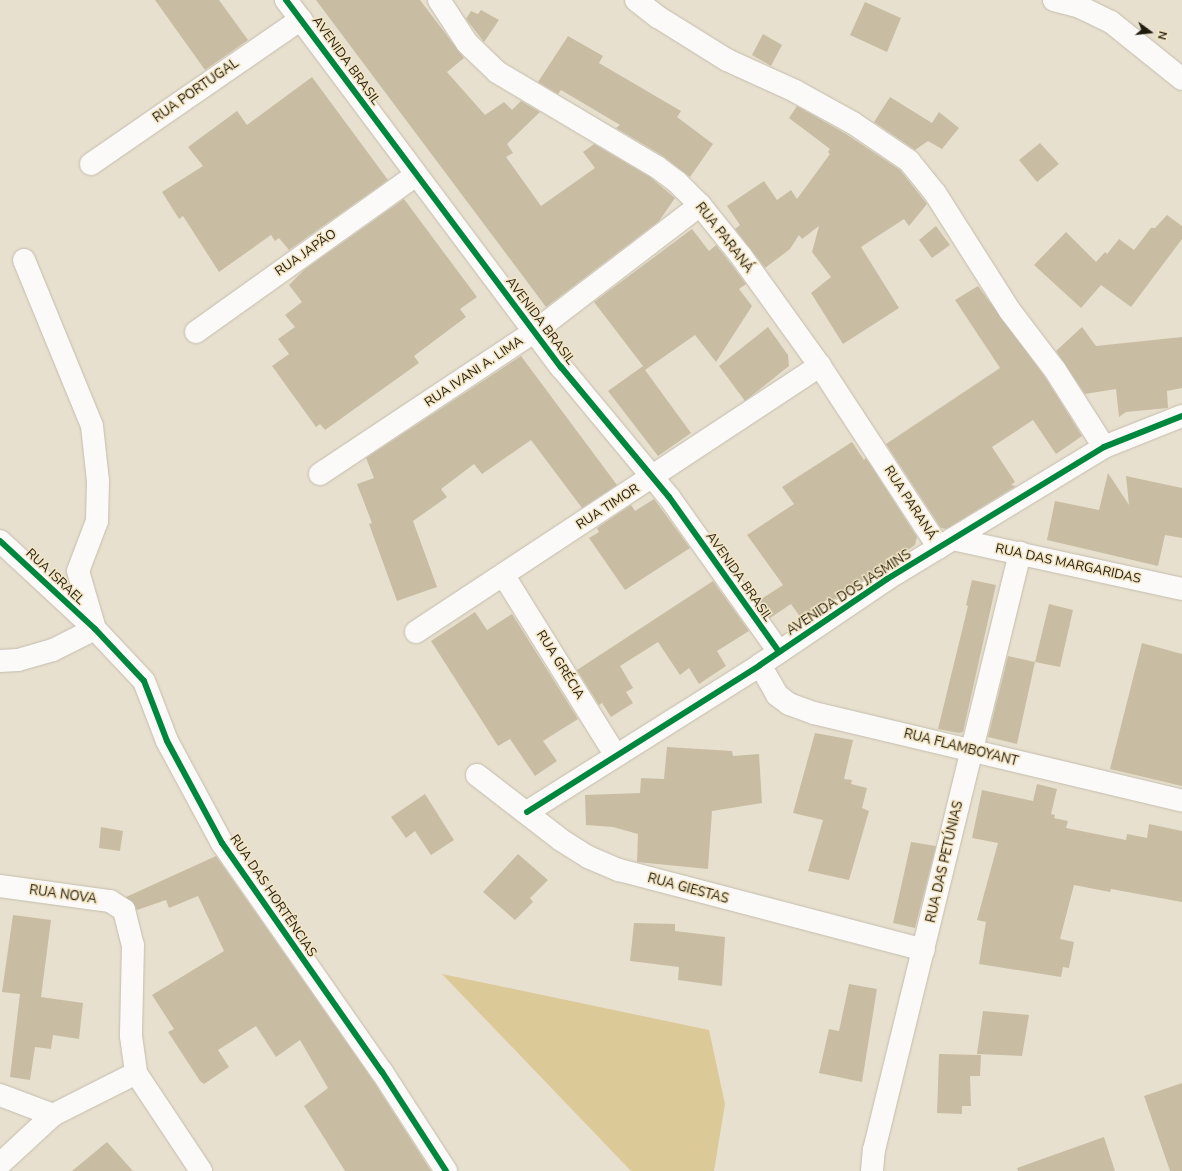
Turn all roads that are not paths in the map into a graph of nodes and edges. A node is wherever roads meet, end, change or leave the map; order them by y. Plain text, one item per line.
1 (286, 0) edge
2 (439, 0) edge
3 (636, 0) edge
4 (1054, 0) edge
5 (301, 19) junction
6 (1182, 79) edge
7 (91, 164) dead end
8 (416, 175) junction
9 (700, 205) junction
10 (24, 260) dead end
11 (196, 332) dead end
12 (534, 332) junction
13 (820, 366) junction
14 (1182, 416) edge
15 (1104, 447) junction
16 (320, 474) dead end
17 (653, 477) junction
18 (0, 541) edge
19 (946, 543) junction
20 (1020, 553) junction
21 (504, 576) junction
22 (1182, 589) edge
23 (95, 629) junction
24 (416, 632) dead end
25 (779, 652) junction
26 (0, 661) edge
27 (760, 665) junction
28 (971, 750) junction
29 (615, 754) junction
30 (477, 775) dead end
31 (1182, 801) edge
32 (527, 812) junction
33 (0, 886) edge
34 (924, 950) junction
35 (136, 1073) junction
36 (0, 1095) edge
37 (53, 1115) junction
38 (0, 1164) edge
39 (201, 1171) edge
40 (446, 1171) edge
41 (872, 1171) edge

1 - 5 street, AVENIDA BRASIL
2 - 9 street, RUA PARANÁ
3 - 15 street
4 - 6 street
5 - 7 street, RUA PORTUGAL
5 - 8 street, AVENIDA BRASIL
8 - 11 street, RUA JAPÃO
8 - 12 street, AVENIDA BRASIL
9 - 12 street, RUA IVANI A. LIMA
9 - 13 street, RUA PARANÁ
10 - 23 street
12 - 16 street, RUA IVANI A. LIMA
12 - 17 street, AVENIDA BRASIL
13 - 17 street, RUA TIMOR
13 - 19 street, RUA PARANÁ
14 - 15 street, AVENIDA DOS JASMINS
15 - 19 street, AVENIDA DOS JASMINS
17 - 21 street, RUA TIMOR
17 - 25 street, AVENIDA BRASIL
18 - 23 street, RUA ISRAEL
19 - 20 street, RUA DAS MARGARIDAS
19 - 25 street, AVENIDA DOS JASMINS
20 - 22 street, RUA DAS MARGARIDAS
20 - 28 street, RUA DAS PETÚNIAS
21 - 24 street, RUA TIMOR
21 - 29 street, RUA GRÉCIA
23 - 26 street
23 - 40 street, RUA DAS HORTÊNCIAS
25 - 27 street, AVENIDA DOS JASMINS
27 - 28 street, RUA FLAMBOYANT
27 - 29 street, AVENIDA DOS JASMINS
28 - 31 street, RUA FLAMBOYANT
28 - 34 street, RUA DAS PETÚNIAS
29 - 32 street, AVENIDA DOS JASMINS
30 - 32 street, RUA GIESTAS
32 - 34 street, RUA GIESTAS
33 - 35 street, RUA NOVA
34 - 41 street, RUA DAS PETÚNIAS
35 - 37 street
35 - 39 street
36 - 37 street
37 - 38 street

